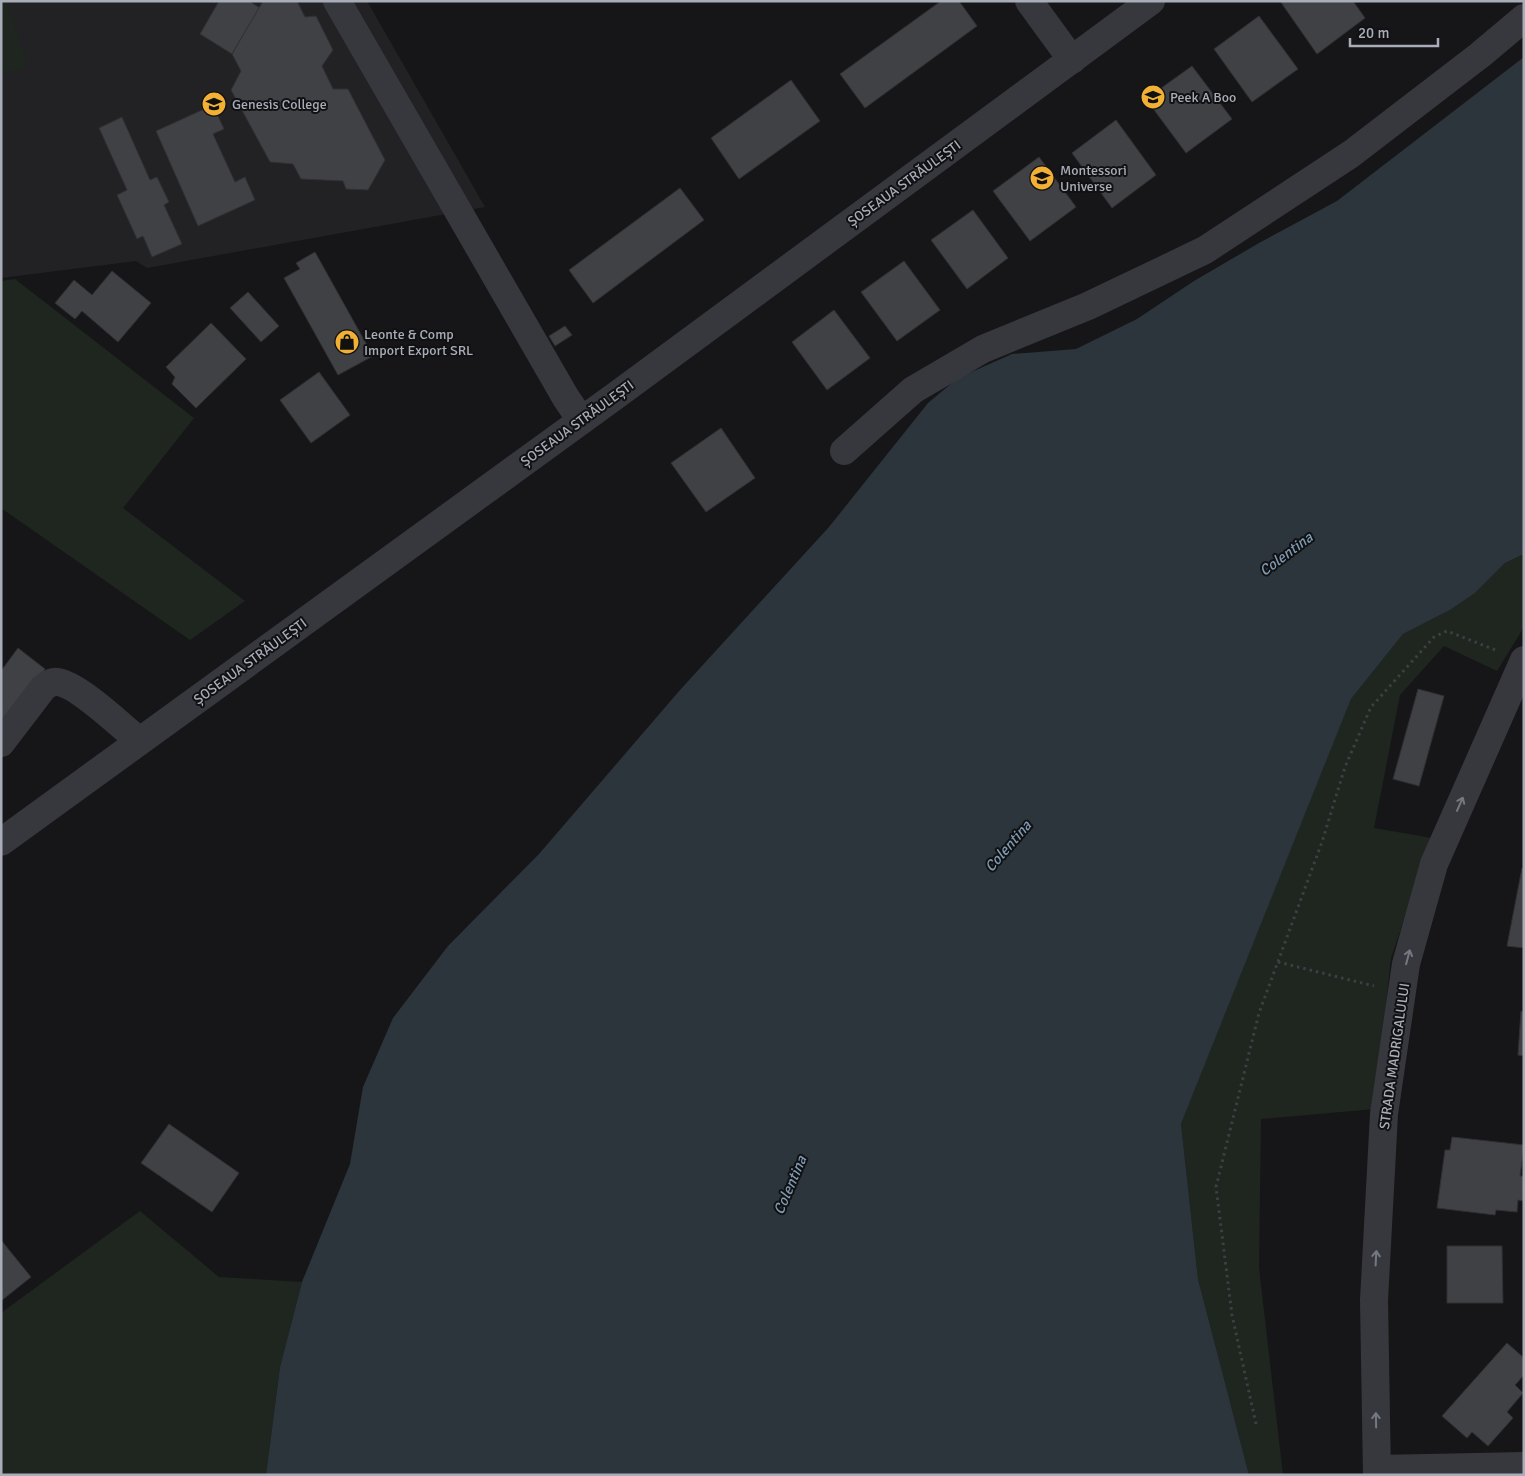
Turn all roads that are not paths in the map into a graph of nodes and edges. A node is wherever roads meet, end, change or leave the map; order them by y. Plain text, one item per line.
1 (337, 1) edge
2 (1029, 1) edge
3 (1151, 1) edge
4 (1524, 18) edge
5 (1072, 60) junction
6 (581, 420) junction
7 (844, 451) dead end
8 (1515, 656) edge
9 (140, 741) junction
10 (1, 744) edge
11 (1, 842) edge
12 (1524, 1466) edge
13 (1377, 1472) edge

1 - 6 street
2 - 5 street
3 - 5 street, ȘOSEAUA STRĂULEȘTI
4 - 7 street
5 - 6 street, ȘOSEAUA STRĂULEȘTI
6 - 9 street, ȘOSEAUA STRĂULEȘTI
13 -> 8 street, STRADA MADRIGALULUI
9 - 10 street
9 - 11 street, ȘOSEAUA STRĂULEȘTI
12 - 13 street

